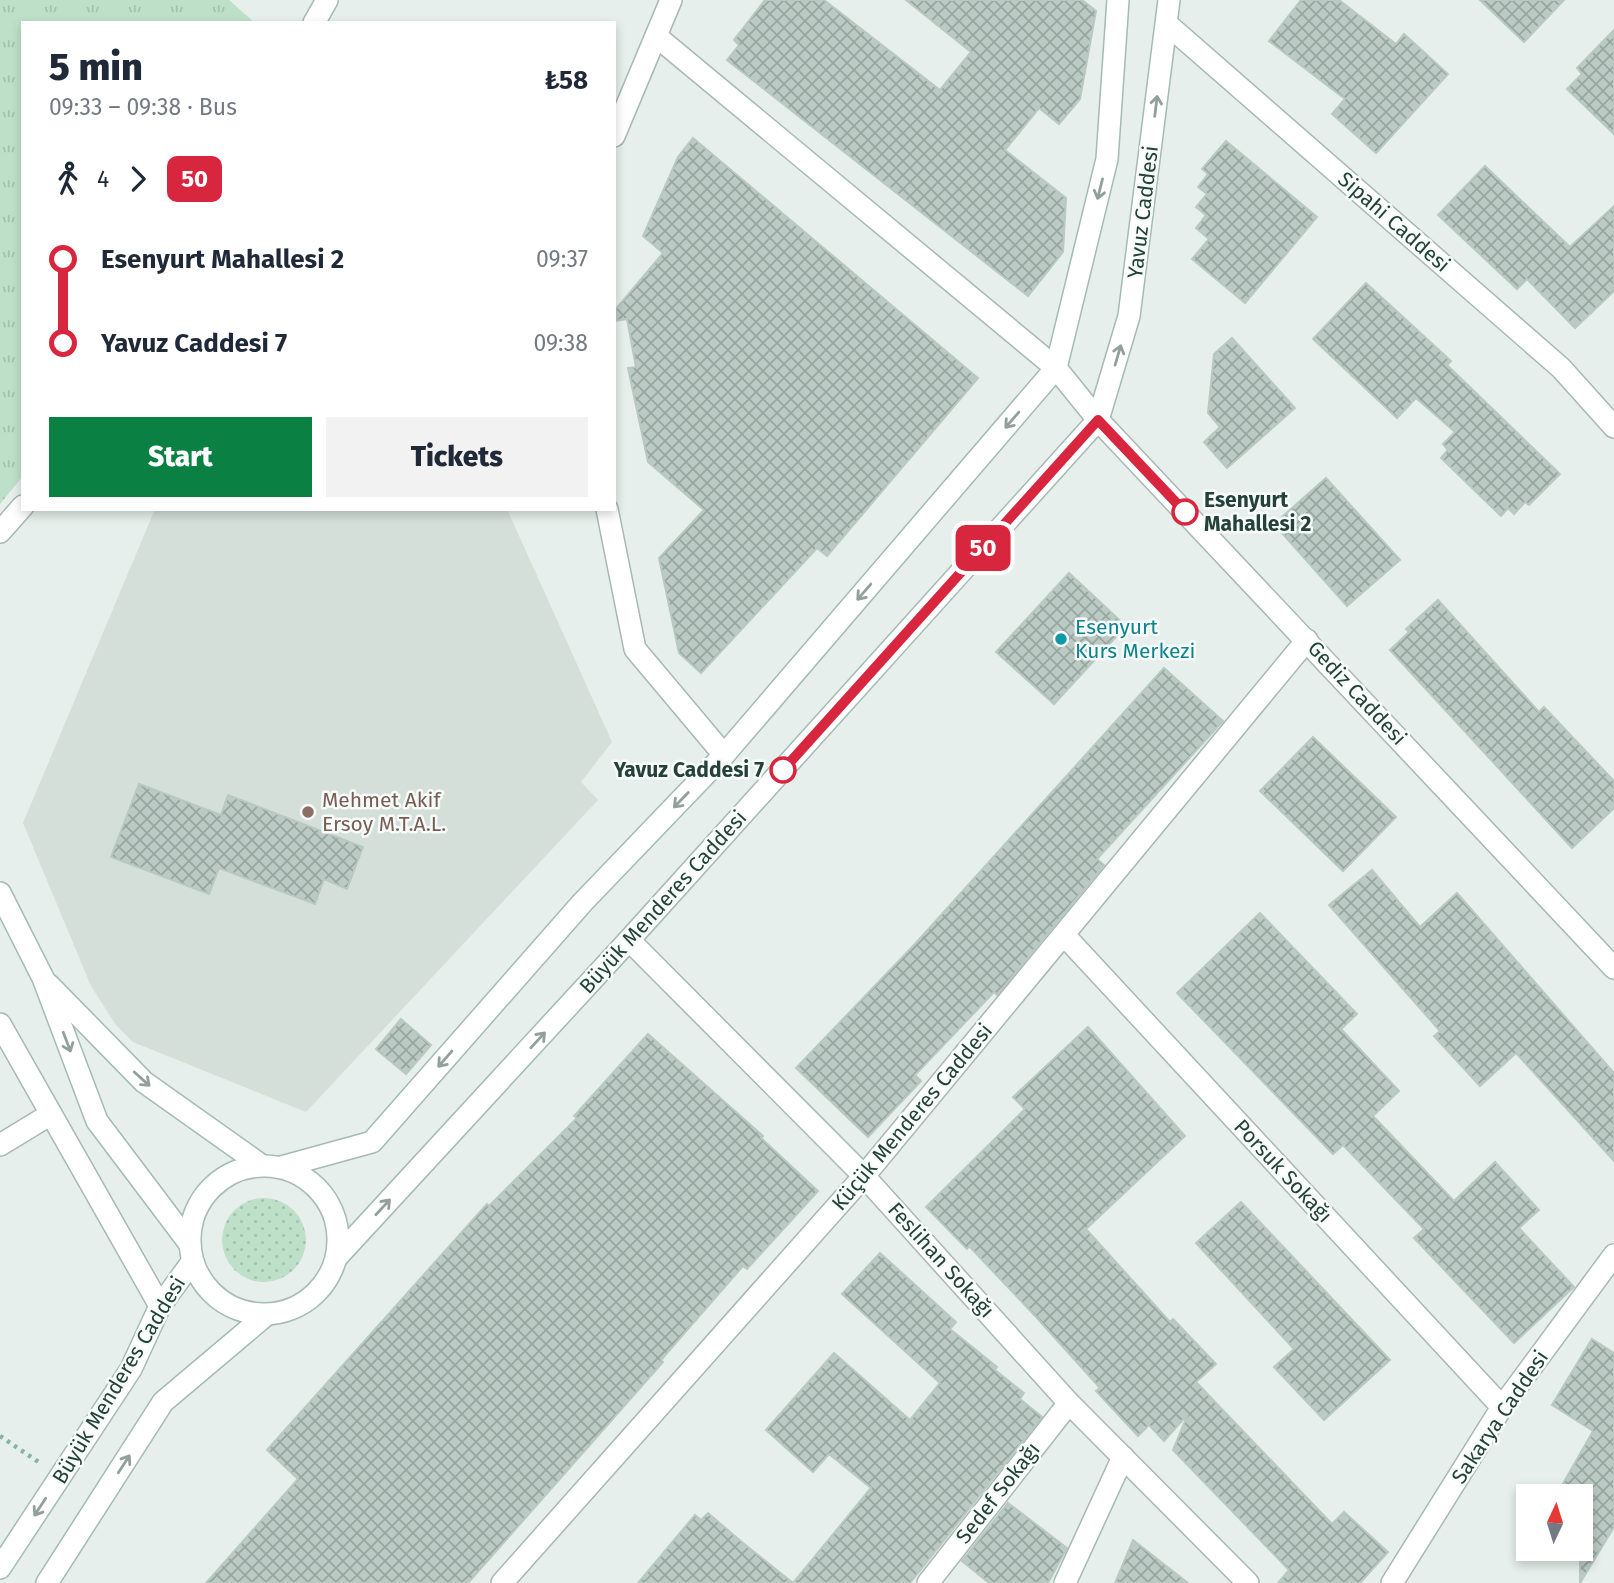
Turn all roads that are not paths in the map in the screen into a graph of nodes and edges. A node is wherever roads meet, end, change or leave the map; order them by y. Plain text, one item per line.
1 (671, 0) edge
2 (1118, 0) edge
3 (1169, 0) edge
4 (1167, 24) junction
5 (656, 36) junction
6 (616, 131) edge
7 (1056, 368) junction
8 (1098, 420) junction
9 (1614, 426) edge
10 (21, 508) edge
11 (607, 511) edge
12 (0, 531) edge
13 (1307, 639) junction
14 (724, 755) junction
15 (0, 893) edge
16 (1064, 935) junction
17 (629, 940) junction
18 (1614, 968) edge
19 (43, 978) junction
20 (0, 1024) edge
21 (51, 1114) junction
22 (0, 1144) edge
23 (271, 1166) junction
24 (864, 1175) junction
25 (191, 1252) junction
26 (1614, 1255) edge
27 (337, 1257) junction
28 (160, 1306) junction
29 (267, 1315) junction
30 (1069, 1403) junction
31 (1502, 1407) junction
32 (1123, 1457) junction
33 (0, 1568) edge
34 (47, 1583) edge
35 (502, 1583) edge
36 (928, 1583) edge
37 (1065, 1583) edge
38 (1248, 1583) edge
39 (1392, 1583) edge

1 - 5 street
2 -> 7 street, Yavuz Caddesi
3 - 4 street, Yavuz Caddesi
8 -> 4 street, Yavuz Caddesi
4 - 9 street, Sipahi Caddesi
5 - 6 street
5 - 7 street, Gediz Caddesi
7 - 8 street, Gediz Caddesi
7 -> 14 street
8 - 13 street, Gediz Caddesi
8 - 17 street, Büyük Menderes Caddesi
10 - 12 street
11 - 14 street
13 - 16 street, Küçük Menderes Caddesi
13 - 18 street, Gediz Caddesi
14 -> 23 street
15 - 19 street
16 - 24 street, Küçük Menderes Caddesi
16 - 31 street, Porsuk Sokağı
17 - 24 street, Feslihan Sokağı
27 -> 17 street, Büyük Menderes Caddesi
19 -> 23 street
19 -> 25 street
20 - 21 street
21 - 22 street
21 - 28 street
23 - 25 street
23 - 27 street
24 - 30 street, Feslihan Sokağı
24 - 35 street, Küçük Menderes Caddesi
25 - 28 street, Büyük Menderes Caddesi
25 - 29 street
26 - 31 street, Sakarya Caddesi
27 - 29 street
28 -> 33 street, Büyük Menderes Caddesi
34 -> 29 street
30 - 32 street, Feslihan Sokağı
30 - 36 street, Sedef Sokağı
31 - 39 street, Sakarya Caddesi
32 - 37 street
32 - 38 street, Feslihan Sokağı

